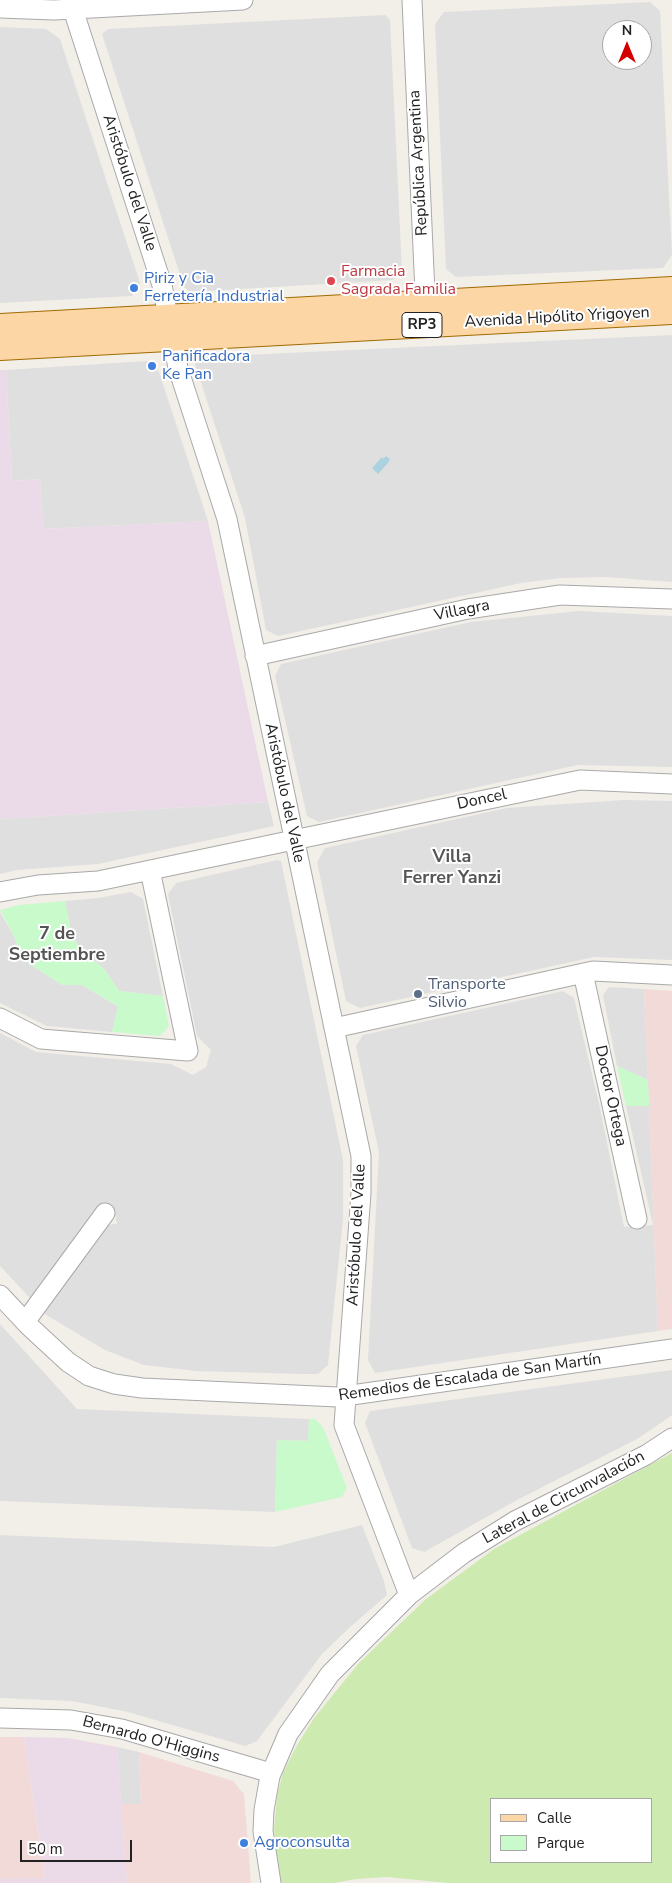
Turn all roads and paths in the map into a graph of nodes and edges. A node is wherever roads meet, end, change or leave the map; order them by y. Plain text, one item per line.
1 (243, 0) edge
2 (412, 0) edge
3 (71, 4) edge
4 (0, 8) edge
5 (672, 289) edge
6 (672, 312) edge
7 (426, 314) junction
8 (0, 326) edge
9 (170, 328) junction
10 (0, 348) edge
11 (672, 599) edge
12 (255, 656) junction
13 (672, 784) edge
14 (294, 839) junction
15 (150, 870) junction
16 (0, 892) edge
17 (583, 973) junction
18 (672, 975) edge
19 (0, 1018) edge
20 (334, 1028) junction
21 (106, 1213) dead end
22 (637, 1219) dead end
23 (0, 1295) edge
24 (25, 1322) junction
25 (672, 1349) edge
26 (346, 1396) junction
27 (672, 1438) edge
28 (409, 1595) junction
29 (0, 1718) edge
30 (271, 1773) junction
31 (270, 1883) edge

1 - 3 street
2 - 7 street, República Argentina
3 - 4 street
3 - 9 street, Aristóbulo del Valle
5 - 7 main road, Avenida Hipólito Yrigoyen / RP3
6 - 7 main road, Avenida Hipólito Yrigoyen / RP3
7 - 9 main road, Avenida Hipólito Yrigoyen / RP3
8 - 9 main road
9 - 10 main road
9 - 12 street, Aristóbulo del Valle
11 - 12 street, Villagra
12 - 14 street, Aristóbulo del Valle
13 - 14 street, Doncel
14 - 15 street, Doncel
14 - 20 street, Aristóbulo del Valle
15 - 16 street, Doncel
15 - 19 street
17 - 18 street
17 - 20 street
17 - 22 street, Doctor Ortega
20 - 26 street, Aristóbulo del Valle
21 - 24 street
23 - 24 street, Remedios de Escalada de San Martín
24 - 26 street, Remedios de Escalada de San Martín
25 - 26 street, Remedios de Escalada de San Martín
26 - 28 street, Aristóbulo del Valle
27 - 28 street, Lateral de Circunvalación
28 - 30 street, Lateral de Circunvalación
29 - 30 street, Bernardo O'Higgins
30 - 31 street, Lateral de Circunvalación

